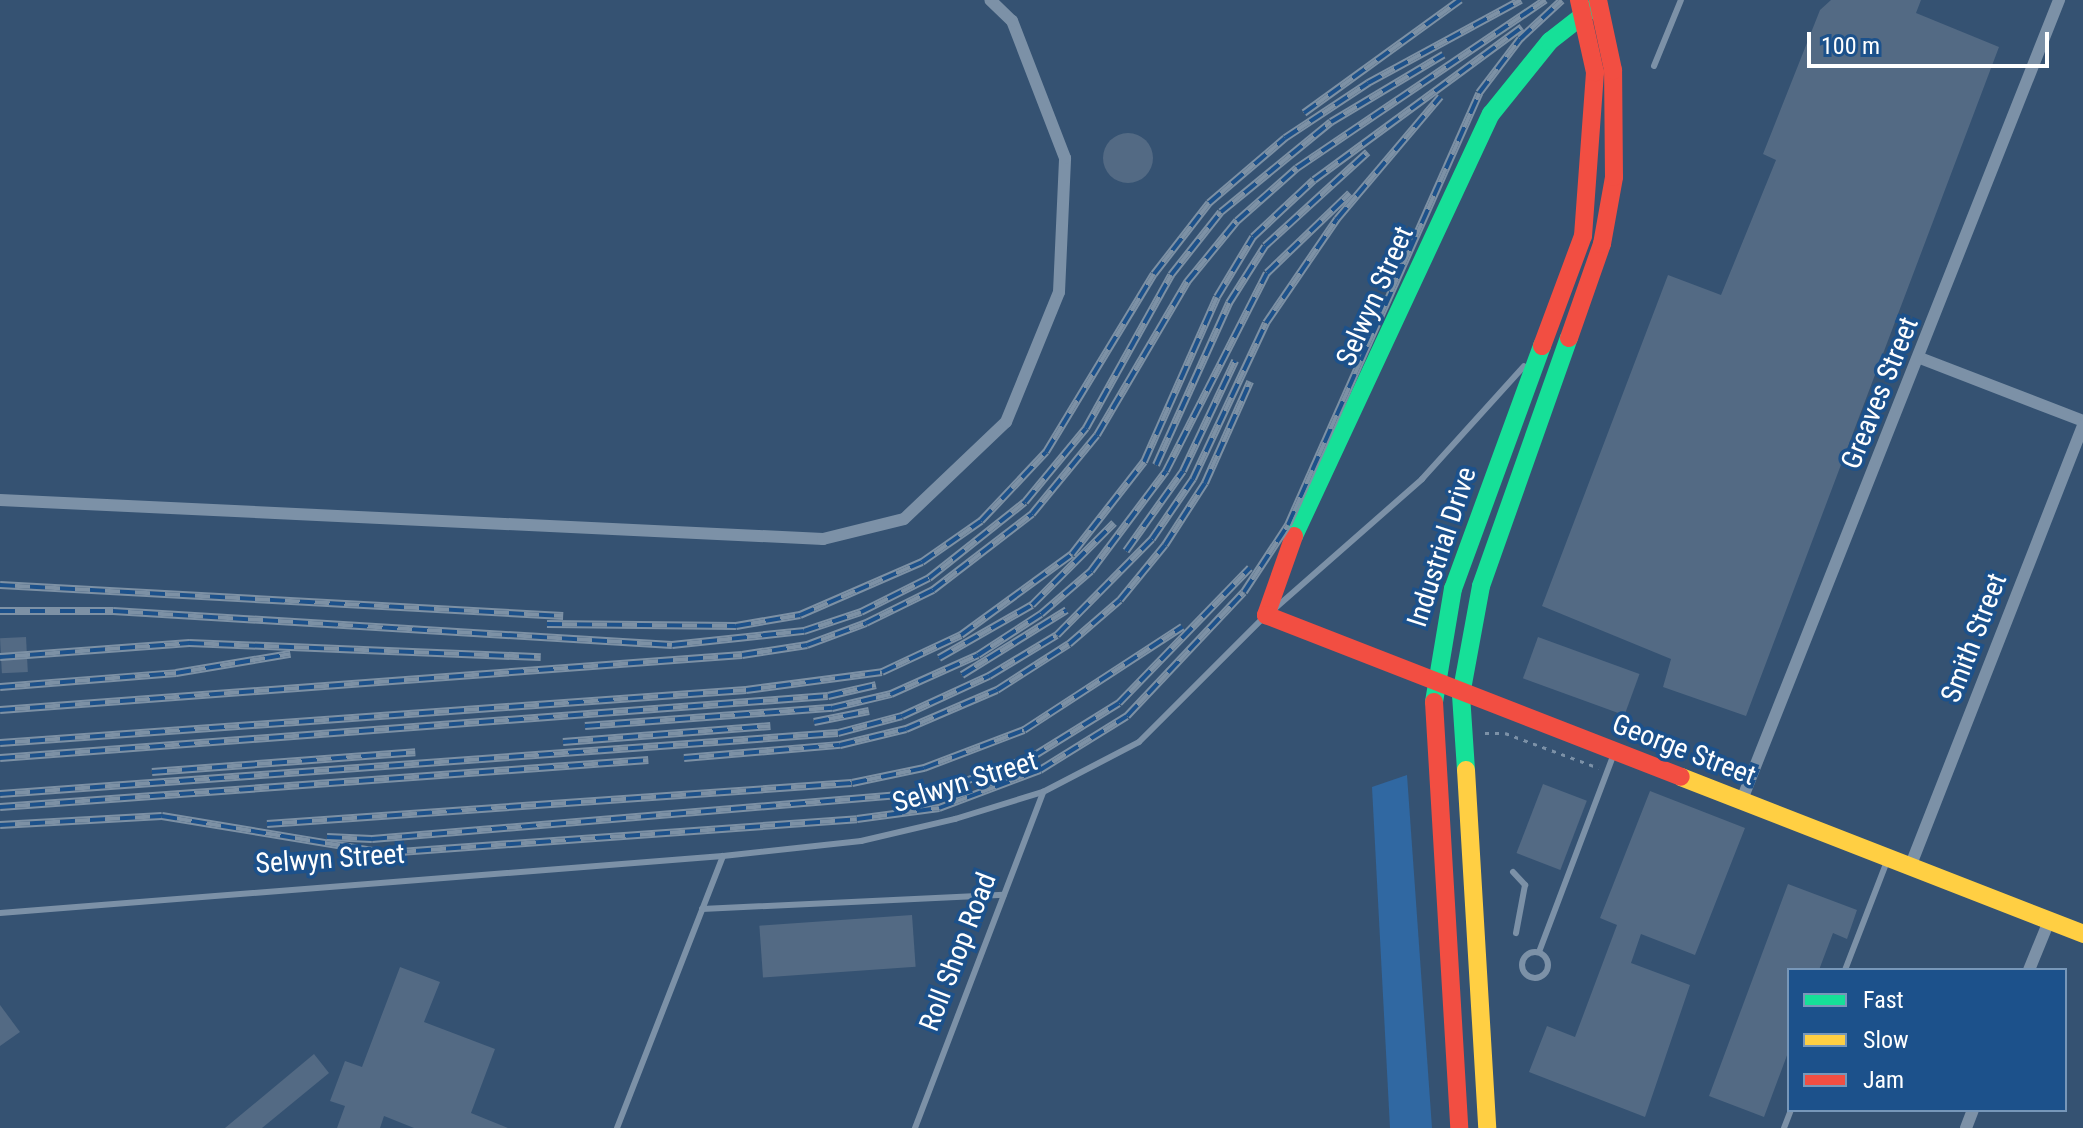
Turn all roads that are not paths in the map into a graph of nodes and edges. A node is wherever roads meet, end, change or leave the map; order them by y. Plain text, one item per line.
1 (990, 0) edge
2 (1579, 0) edge
3 (1598, 0) edge
4 (1609, 0) edge
5 (1681, 0) edge
6 (2059, 0) edge
7 (1654, 66) dead end
8 (1604, 71) junction
9 (1549, 335) junction
10 (1920, 358) junction
11 (2083, 424) edge
12 (0, 500) edge
13 (1266, 615) junction
14 (1433, 684) junction
15 (1461, 695) junction
16 (1614, 753) junction
17 (1043, 792) junction
18 (1741, 802) junction
19 (723, 856) junction
20 (1888, 859) junction
21 (1910, 867) junction
22 (1513, 872) dead end
23 (1004, 895) junction
24 (702, 909) junction
25 (0, 913) edge
26 (2049, 921) junction
27 (1516, 933) dead end
28 (2083, 934) edge
29 (1539, 952) junction
30 (1846, 968) edge
31 (2030, 968) edge
32 (617, 1128) edge
33 (915, 1128) edge
34 (1459, 1128) edge
35 (1487, 1128) edge

1 - 12 street
2 - 8 main road, Industrial Drive, bridge
3 - 8 main road, Industrial Drive, bridge
4 - 13 main road, Selwyn Street
5 - 7 lane
6 - 10 street, Greaves Street
8 - 9 main road, Industrial Drive
8 - 15 main road, Industrial Drive
9 - 13 lane
9 - 14 main road, Industrial Drive
10 - 11 street
10 - 18 street, Greaves Street
11 - 21 street, Smith Street
13 - 14 main road, George Street
13 - 17 lane, Selwyn Street
14 - 15 main road, George Street
14 - 34 main road, Industrial Drive
15 - 16 main road, George Street
15 - 35 main road, Industrial Drive
16 - 18 main road, George Street
16 - 29 lane
17 - 19 lane, Selwyn Street
17 - 23 lane, Roll Shop Road
18 - 20 main road, George Street
19 - 24 lane
19 - 25 lane, Selwyn Street
20 - 21 main road, George Street
20 - 30 lane
21 - 26 main road, George Street
22 - 27 lane
23 - 24 lane
23 - 33 lane, Roll Shop Road
24 - 32 lane
26 - 28 main road, George Street
26 - 31 street
29 - 29 lane

